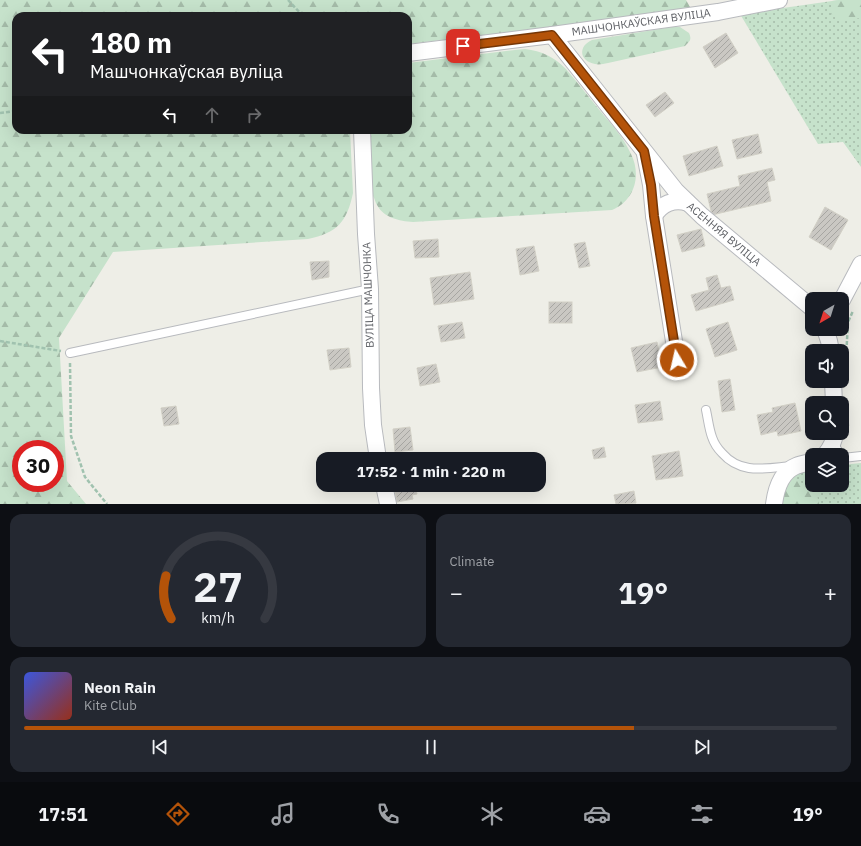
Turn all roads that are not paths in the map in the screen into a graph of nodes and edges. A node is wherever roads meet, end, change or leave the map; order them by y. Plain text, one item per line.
1 (778, 0) edge
2 (552, 35) junction
3 (412, 52) edge
4 (362, 134) edge
5 (644, 151) junction
6 (688, 203) junction
7 (654, 216) junction
8 (861, 264) edge
9 (370, 288) junction
10 (805, 302) edge
11 (849, 302) edge
12 (70, 353) road end
13 (677, 360) dead end
14 (706, 410) dead end
15 (377, 452) edge
16 (861, 456) edge
17 (849, 457) edge
18 (804, 464) edge
19 (385, 492) edge
20 (388, 504) edge
21 (774, 504) edge

1 - 2 street, МАШЧОНКАЎСКАЯ ВУЛІЦА
2 - 3 street, МАШЧОНКАЎСКАЯ ВУЛІЦА
2 - 5 street, АСЕННЯЯ ВУЛІЦА
4 - 9 street, ВУЛІЦА МАШЧОНКА
5 - 6 street, АСЕННЯЯ ВУЛІЦА
5 - 7 street, АСЕННЯЯ ВУЛІЦА
6 - 7 street
6 - 10 street, АСЕННЯЯ ВУЛІЦА
7 - 13 street, АСЕННЯЯ ВУЛІЦА
8 - 11 street
9 - 12 lane
9 - 15 street, ВУЛІЦА МАШЧОНКА
14 - 18 lane
16 - 17 lane
18 - 21 street
19 - 20 street

